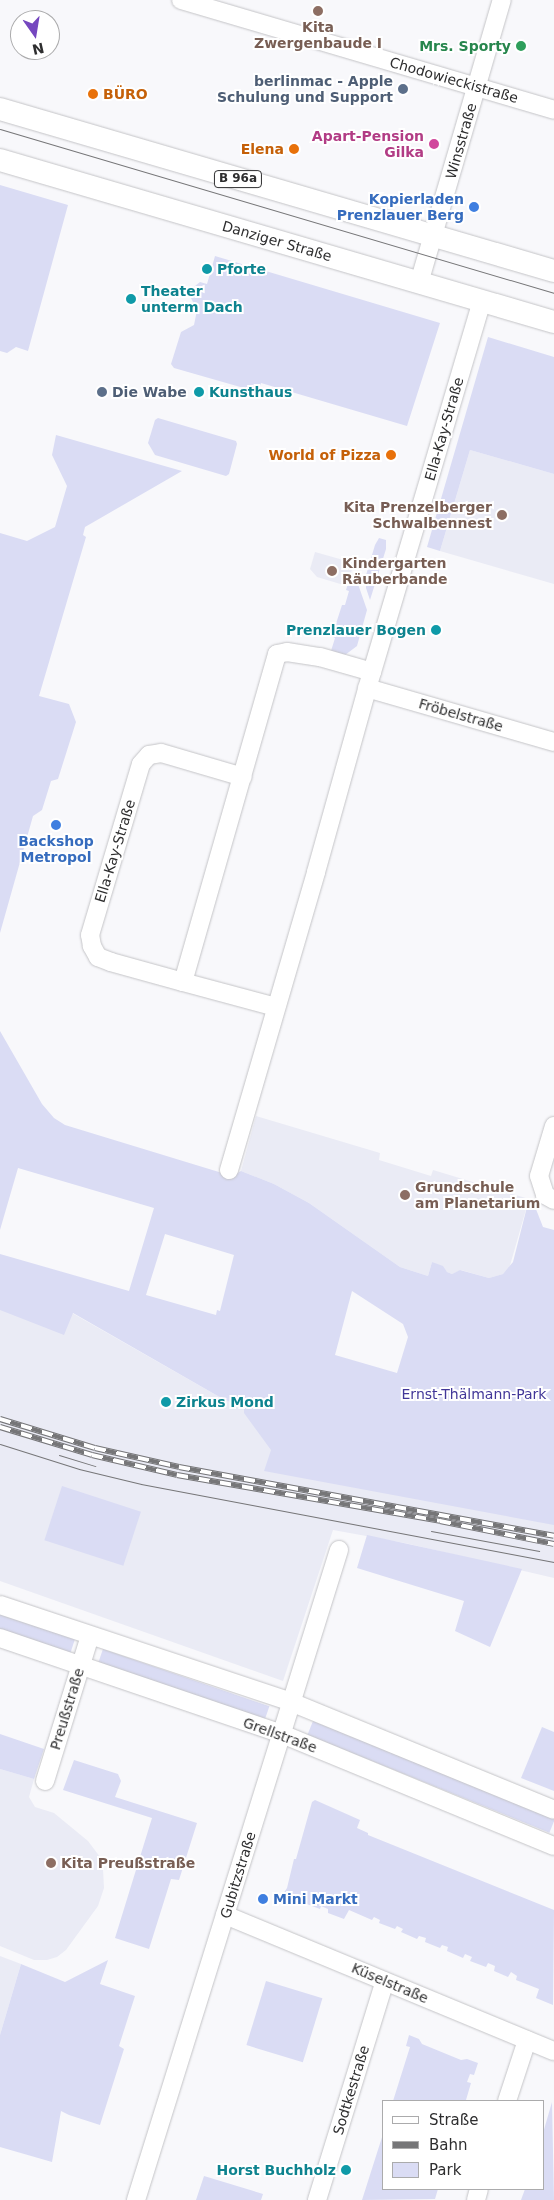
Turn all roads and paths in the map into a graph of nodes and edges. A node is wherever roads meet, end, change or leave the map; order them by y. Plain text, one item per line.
1 (181, 0) edge
2 (502, 0) edge
3 (477, 87) junction
4 (0, 109) edge
5 (554, 110) edge
6 (0, 160) edge
7 (434, 236) junction
8 (554, 271) edge
9 (419, 282) junction
10 (482, 301) junction
11 (554, 322) edge
12 (370, 680) junction
13 (554, 742) edge
14 (243, 776) junction
15 (183, 982) junction
16 (276, 1007) junction
17 (554, 1126) edge
18 (229, 1170) dead end
19 (554, 1200) edge
20 (339, 1550) dead end
21 (0, 1605) edge
22 (90, 1636) junction
23 (0, 1638) edge
24 (80, 1666) junction
25 (291, 1702) junction
26 (282, 1734) junction
27 (46, 1781) dead end
28 (554, 1810) edge
29 (554, 1846) edge
30 (225, 1916) junction
31 (385, 1981) junction
32 (527, 2040) junction
33 (554, 2051) edge
34 (507, 2100) edge
35 (136, 2200) edge
36 (316, 2200) edge

1 - 3 street, Chodowieckistraße
2 - 3 street, Winsstraße
3 - 5 street, Chodowieckistraße
3 - 7 street, Winsstraße
4 - 7 main road, B 96a
6 - 9 main road, Danziger Straße
7 - 8 main road, B 96a
7 - 9 street, Winsstraße
9 - 10 main road, Danziger Straße
10 - 11 main road, Danziger Straße
10 - 12 street, Ella-Kay-Straße
12 - 13 street, Fröbelstraße
12 - 14 street
12 - 16 street, Ella-Kay-Straße
14 - 15 street
14 - 15 street, Ella-Kay-Straße
15 - 16 street, Ella-Kay-Straße
16 - 18 street, Ella-Kay-Straße
17 - 19 street
20 - 25 street, Gubitzstraße
21 - 22 street
22 - 24 street, Preußstraße
22 - 25 street
23 - 24 street, Grellstraße
24 - 26 street, Grellstraße
24 - 27 street, Preußstraße
25 - 26 street, Gubitzstraße
25 - 28 street
26 - 29 street, Grellstraße
26 - 30 street, Gubitzstraße
30 - 31 street, Küselstraße
30 - 35 street, Gubitzstraße
31 - 32 street, Küselstraße
31 - 36 street, Sodtkestraße
32 - 33 street, Küselstraße
32 - 34 street

